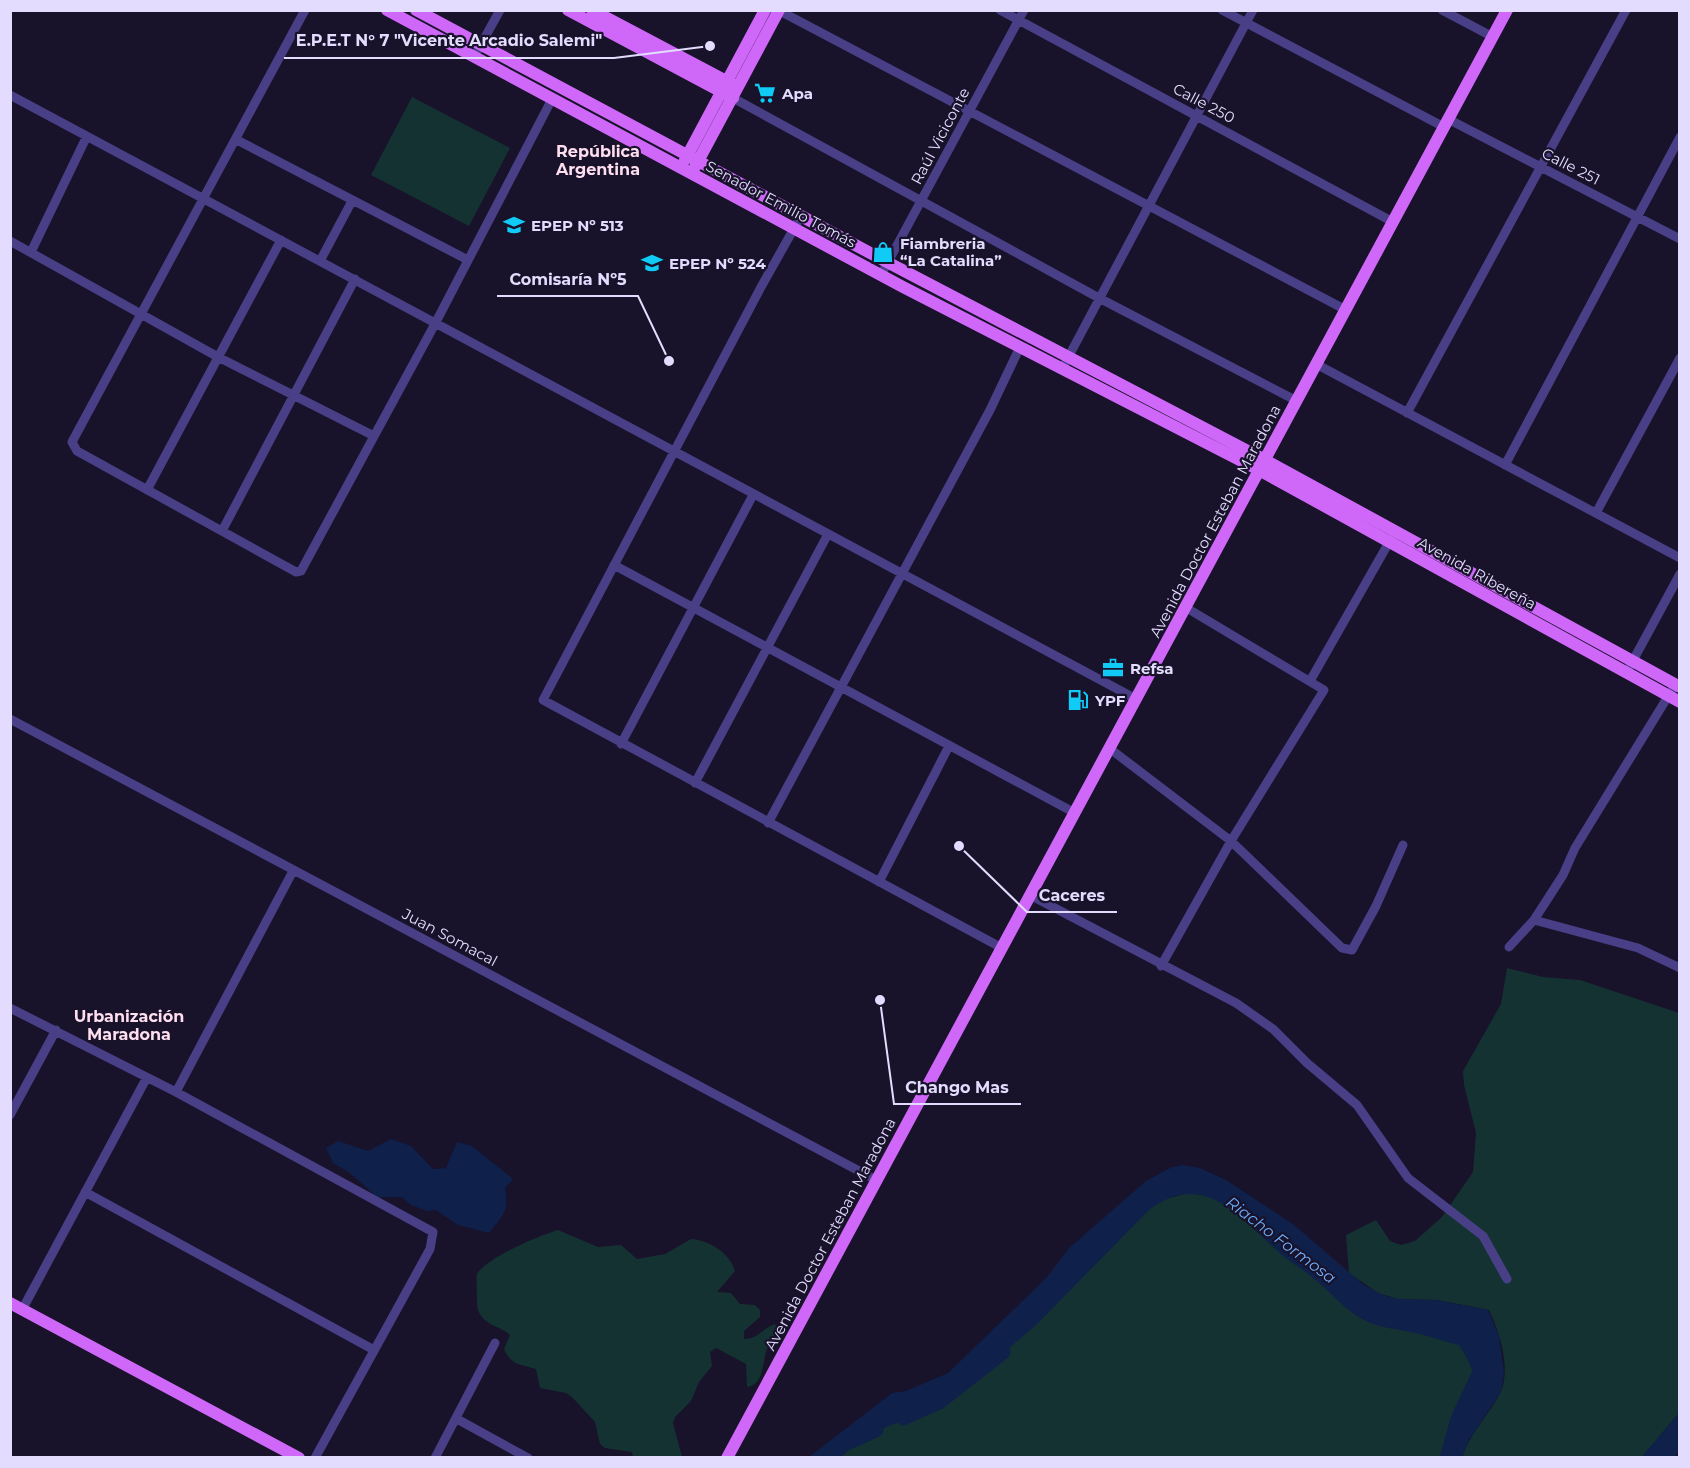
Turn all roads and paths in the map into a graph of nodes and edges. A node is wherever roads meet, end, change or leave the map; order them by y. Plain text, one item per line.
1 (305, 10) edge
2 (387, 10) edge
3 (416, 10) edge
4 (500, 10) edge
5 (568, 10) edge
6 (592, 10) edge
7 (765, 10) edge
8 (1000, 10) edge
9 (1024, 10) edge
10 (1222, 10) edge
11 (1253, 10) edge
12 (1442, 10) edge
13 (1507, 10) edge
14 (1626, 10) edge
15 (779, 11) edge
16 (1018, 21) junction
17 (1246, 23) junction
18 (1493, 37) junction
19 (481, 45) junction
20 (474, 58) junction
21 (730, 90) junction
22 (10, 95) edge
23 (552, 99) junction
24 (970, 111) junction
25 (1197, 116) junction
26 (1446, 123) junction
27 (1680, 137) edge
28 (86, 138) junction
29 (237, 140) junction
30 (693, 158) junction
31 (1540, 167) junction
32 (687, 171) junction
33 (203, 201) junction
34 (352, 201) junction
35 (922, 202) junction
36 (1149, 206) junction
37 (801, 216) junction
38 (1637, 217) junction
39 (1393, 222) junction
40 (794, 229) junction
41 (1680, 239) edge
42 (281, 240) junction
43 (10, 241) edge
44 (31, 252) junction
45 (468, 260) junction
46 (320, 261) junction
47 (887, 262) junction
48 (881, 275) junction
49 (355, 279) junction
50 (1099, 298) junction
51 (1346, 310) junction
52 (142, 314) junction
53 (436, 322) junction
54 (1020, 347) junction
55 (218, 357) junction
56 (1068, 357) junction
57 (1680, 358) edge
58 (1316, 364) junction
59 (1062, 369) junction
60 (294, 396) junction
61 (1297, 401) junction
62 (1407, 413) junction
63 (374, 436) junction
64 (675, 451) junction
65 (1262, 465) junction
66 (1505, 465) junction
67 (147, 490) junction
68 (753, 495) junction
69 (1596, 513) junction
70 (222, 531) junction
71 (828, 534) junction
72 (1392, 536) junction
73 (1680, 558) edge
74 (614, 565) junction
75 (901, 574) junction
76 (1680, 574) edge
77 (1185, 607) junction
78 (694, 609) junction
79 (768, 649) junction
80 (1632, 662) junction
81 (1627, 674) junction
82 (1310, 681) junction
83 (1677, 686) edge
84 (840, 688) junction
85 (1136, 699) junction
86 (1674, 699) edge
87 (10, 719) edge
88 (621, 744) junction
89 (948, 746) junction
90 (1109, 748) junction
91 (695, 783) junction
92 (1075, 813) junction
93 (768, 823) junction
94 (1231, 841) junction
95 (1403, 845) dead end
96 (293, 871) junction
97 (879, 882) junction
98 (1030, 895) junction
99 (1534, 920) junction
100 (1509, 947) dead end
101 (1002, 948) junction
102 (1161, 966) junction
103 (1680, 968) edge
104 (10, 1008) edge
105 (56, 1030) junction
106 (146, 1079) junction
107 (176, 1092) junction
108 (10, 1115) edge
109 (876, 1180) junction
110 (85, 1192) junction
111 (1507, 1279) dead end
112 (10, 1303) edge
113 (22, 1310) junction
114 (495, 1343) dead end
115 (374, 1350) junction
116 (457, 1419) junction
117 (299, 1458) edge
118 (315, 1458) edge
119 (435, 1458) edge
120 (528, 1458) edge
121 (727, 1458) edge

1 - 29 street
2 - 20 main road, Senador Emilio Tomás
3 - 19 main road, Senador Emilio Tomás
4 - 19 street
5 - 21 main road
6 - 21 main road
7 - 21 main road
8 - 16 street, Calle 250
9 - 16 street, Raúl Viciconte
10 - 17 street, Calle 251
11 - 17 street
12 - 18 street
13 - 18 main road, Avenida Doctor Esteban Maradona
14 - 31 street
15 - 21 main road
15 - 24 street
16 - 24 street, Raúl Viciconte
16 - 25 street, Calle 250
17 - 25 street
17 - 26 street, Calle 251
18 - 26 main road, Avenida Doctor Esteban Maradona
19 - 20 street
19 - 30 main road, Senador Emilio Tomás
20 - 23 main road, Senador Emilio Tomás
21 - 30 main road
21 - 35 street
22 - 28 street
23 - 32 main road, Senador Emilio Tomás
23 - 45 street
24 - 35 street, Raúl Viciconte
24 - 36 street
25 - 36 street
25 - 39 street, Calle 250
26 - 31 street, Calle 251
26 - 39 main road, Avenida Doctor Esteban Maradona
27 - 38 street
28 - 33 street
28 - 44 street
29 - 33 street
29 - 34 street
30 - 32 main road
30 - 37 main road, Senador Emilio Tomás
31 - 38 street, Calle 251
31 - 62 street
32 - 40 main road, Senador Emilio Tomás
33 - 42 street
33 - 52 street
34 - 45 street
34 - 46 street
35 - 47 street, Raúl Viciconte
35 - 50 street
36 - 50 street
36 - 51 street
37 - 40 street
37 - 47 main road, Senador Emilio Tomás
38 - 41 street, Calle 251
38 - 66 street
39 - 51 main road, Avenida Doctor Esteban Maradona
40 - 48 main road, Senador Emilio Tomás
40 - 64 street
42 - 46 street
42 - 55 street
43 - 44 street
44 - 52 street
45 - 53 street
46 - 49 street
47 - 48 street, Raúl Viciconte
47 - 56 main road, Senador Emilio Tomás
48 - 54 main road, Senador Emilio Tomás
49 - 53 street
49 - 60 street
50 - 56 street
50 - 61 street
51 - 58 main road, Avenida Doctor Esteban Maradona
52 - 55 street
52 - 67 street
53 - 63 street
53 - 64 street
54 - 59 main road, Senador Emilio Tomás
54 - 75 street
55 - 60 street
55 - 67 street
56 - 59 street
56 - 65 main road, Senador Emilio Tomás
57 - 69 street
58 - 61 main road, Avenida Doctor Esteban Maradona
58 - 62 street
59 - 65 main road, Senador Emilio Tomás
60 - 63 street
60 - 70 street
61 - 65 main road, Avenida Doctor Esteban Maradona
62 - 66 street
63 - 70 street
64 - 68 street
64 - 74 street
65 - 72 main road, Avenida Ribereña
65 - 77 main road, Avenida Doctor Esteban Maradona
66 - 69 street
67 - 70 street
68 - 71 street
68 - 78 street
69 - 73 street
71 - 75 street
71 - 79 street
72 - 80 main road, Avenida Ribereña
72 - 81 main road, Avenida Ribereña
72 - 82 street
74 - 78 street
74 - 88 street
75 - 84 street
75 - 85 street
76 - 80 street
77 - 82 street
77 - 85 main road, Avenida Doctor Esteban Maradona
78 - 79 street
78 - 88 street
79 - 84 street
79 - 91 street
80 - 81 street
80 - 83 main road, Avenida Ribereña
81 - 86 main road, Avenida Ribereña
82 - 94 street
83 - 86 street
84 - 89 street
84 - 93 street
85 - 90 main road, Avenida Doctor Esteban Maradona
86 - 99 street
87 - 96 street, Juan Somacal
88 - 91 street
89 - 92 street
89 - 97 street
90 - 92 main road, Avenida Doctor Esteban Maradona
90 - 94 street
91 - 93 street
92 - 98 main road, Avenida Doctor Esteban Maradona
93 - 97 street
94 - 95 street
94 - 102 street
96 - 107 street
96 - 109 street, Juan Somacal
97 - 101 street
98 - 101 main road, Avenida Doctor Esteban Maradona
98 - 102 street
99 - 100 street
99 - 103 street
101 - 109 main road, Avenida Doctor Esteban Maradona
102 - 111 street
104 - 105 street
105 - 106 street
105 - 108 street
106 - 107 street
106 - 110 street
107 - 115 street
109 - 121 main road, Avenida Doctor Esteban Maradona
110 - 113 street
110 - 115 street
112 - 113 main road
113 - 117 main road
114 - 116 street
115 - 118 street
116 - 119 street
116 - 120 street

